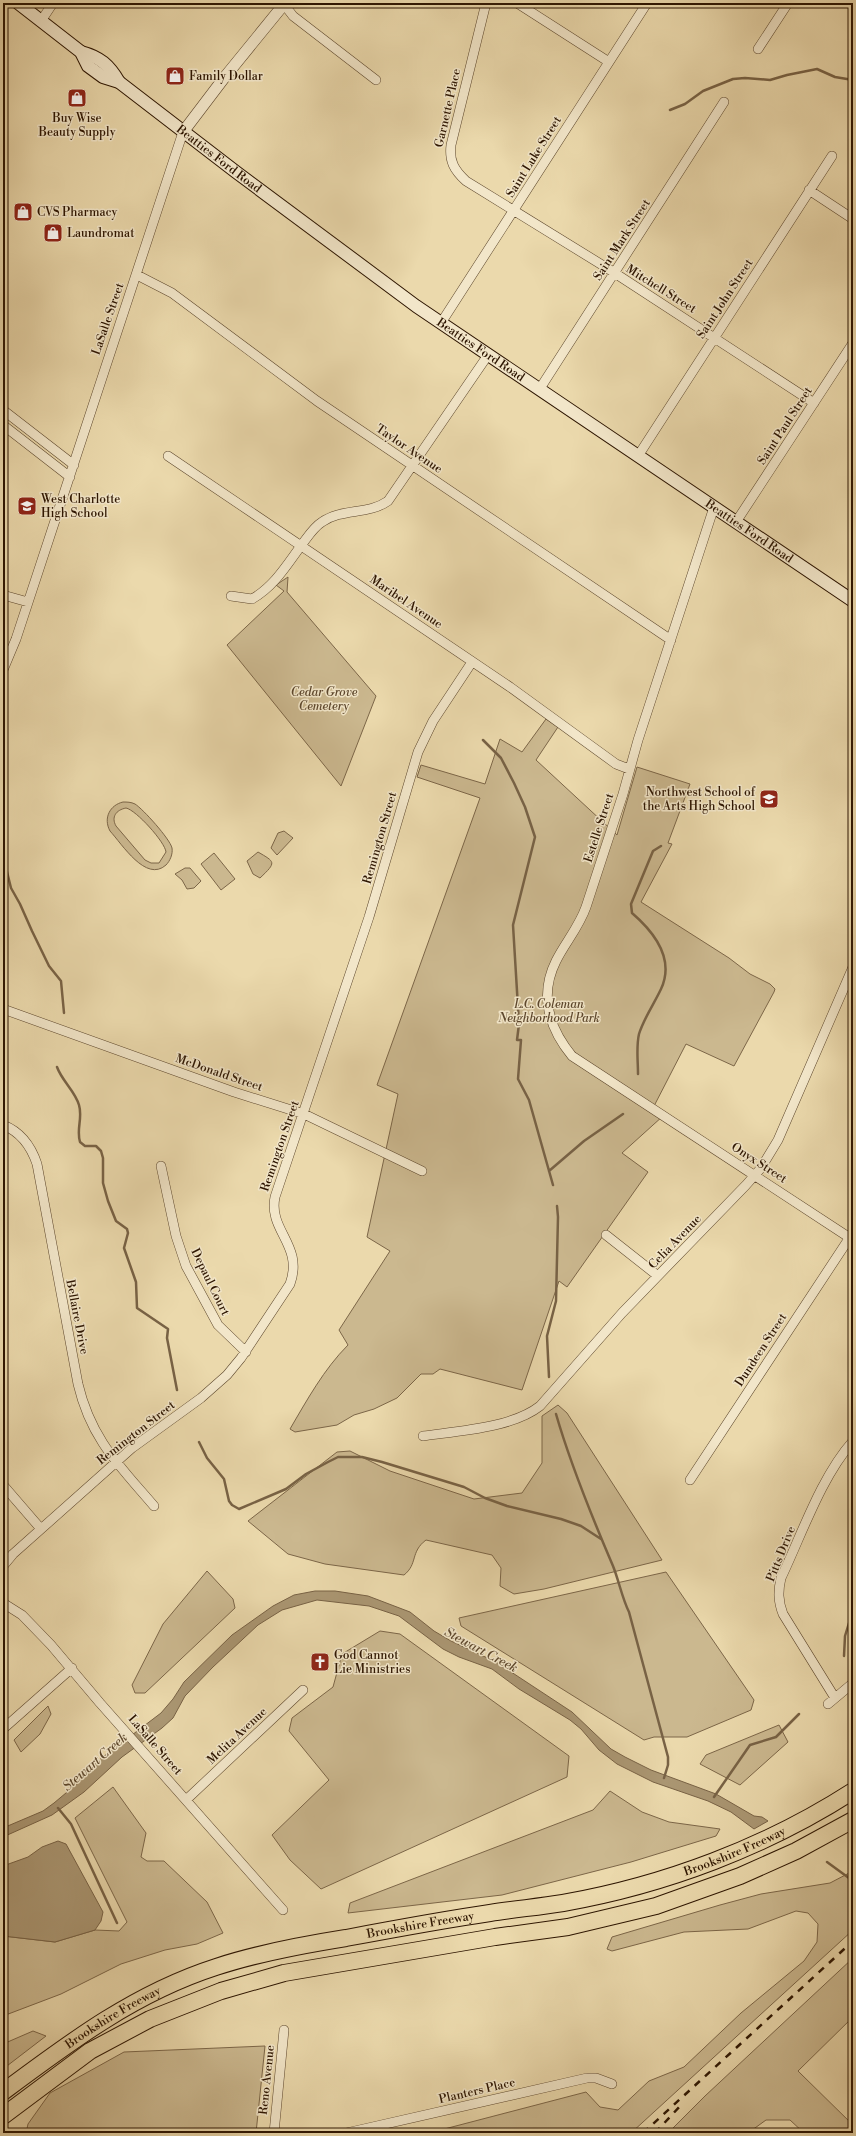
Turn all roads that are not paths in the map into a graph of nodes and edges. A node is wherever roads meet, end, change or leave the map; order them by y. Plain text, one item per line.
1 (18, 3) edge
2 (53, 3) edge
3 (486, 3) edge
4 (517, 3) edge
5 (647, 3) edge
6 (788, 3) edge
7 (284, 4) edge
8 (41, 21) junction
9 (758, 49) dead end
10 (609, 62) junction
11 (376, 80) dead end
12 (724, 102) dead end
13 (183, 132) junction
14 (832, 156) dead end
15 (809, 190) junction
16 (514, 212) junction
17 (853, 219) edge
18 (614, 274) junction
19 (137, 275) junction
20 (441, 323) junction
21 (714, 337) junction
22 (853, 342) edge
23 (488, 355) junction
24 (540, 390) junction
25 (814, 403) junction
26 (3, 410) edge
27 (3, 425) edge
28 (168, 456) dead end
29 (638, 456) junction
30 (74, 465) junction
31 (413, 466) junction
32 (70, 477) junction
33 (714, 507) junction
34 (736, 522) junction
35 (301, 546) junction
36 (3, 595) edge
37 (231, 596) dead end
38 (853, 601) edge
39 (28, 602) junction
40 (671, 640) junction
41 (472, 662) junction
42 (3, 670) edge
43 (629, 769) junction
44 (853, 967) edge
45 (3, 1009) edge
46 (653, 1109) joint
47 (304, 1114) junction
48 (3, 1125) edge
49 (161, 1166) dead end
50 (422, 1172) dead end
51 (756, 1174) junction
52 (606, 1235) dead end
53 (851, 1236) edge
54 (658, 1276) junction
55 (246, 1352) junction
56 (423, 1436) dead end
57 (853, 1442) edge
58 (116, 1462) junction
59 (690, 1480) dead end
60 (3, 1485) edge
61 (154, 1506) dead end
62 (41, 1529) junction
63 (3, 1566) edge
64 (3, 1603) edge
65 (72, 1668) junction
66 (853, 1683) edge
67 (303, 1690) dead end
68 (3, 1729) edge
69 (853, 1791) edge
70 (186, 1800) junction
71 (853, 1820) edge
72 (283, 1910) dead end
73 (284, 2030) dead end
74 (612, 2084) dead end
75 (3, 2092) edge
76 (3, 2116) edge
77 (274, 2133) edge
78 (346, 2133) edge

1 - 8 main road, Beatties Ford Road
2 - 8 street
3 - 16 street, Garnette Place
4 - 10 street
5 - 10 street, Saint Luke Street
6 - 9 street
7 - 11 street
7 - 13 street, LaSalle Street
8 - 13 main road, Beatties Ford Road
10 - 16 street, Saint Luke Street
12 - 18 street, Saint Mark Street
13 - 19 street, LaSalle Street
13 - 20 main road, Beatties Ford Road
14 - 15 street, Saint John Street
15 - 17 street
15 - 21 street, Saint John Street
16 - 18 street, Mitchell Street
16 - 20 street, Saint Luke Street
18 - 21 street, Mitchell Street
18 - 24 street, Saint Mark Street
19 - 30 street, LaSalle Street
19 - 31 street, Taylor Avenue
20 - 23 main road, Beatties Ford Road
21 - 25 street, Mitchell Street
21 - 29 street, Saint John Street
22 - 25 street, Saint Paul Street
23 - 24 main road, Beatties Ford Road
23 - 31 street
24 - 29 main road, Beatties Ford Road
25 - 34 street, Saint Paul Street
26 - 30 street
27 - 32 street
28 - 35 street, Maribel Avenue
29 - 33 main road, Beatties Ford Road
30 - 32 street, LaSalle Street
31 - 35 street
31 - 40 street, Taylor Avenue
32 - 39 street, LaSalle Street
33 - 34 main road, Beatties Ford Road
33 - 40 street, Estelle Street
34 - 38 main road, Beatties Ford Road
35 - 37 street
35 - 41 street, Maribel Avenue
36 - 39 street
39 - 42 street, LaSalle Street
40 - 43 street, Estelle Street
41 - 43 street, Maribel Avenue
41 - 47 street, Remington Street
43 - 46 street, Estelle Street
44 - 51 street, Celia Avenue
45 - 47 street, McDonald Street
46 - 51 street, Onyx Street
47 - 50 street, McDonald Street
47 - 55 street, Remington Street
48 - 58 street, Bellaire Drive
49 - 55 street, Depaul Court
51 - 53 street, Onyx Street
51 - 54 street, Celia Avenue
52 - 54 street
53 - 59 street, Dundeen Street
54 - 56 street, Celia Avenue
55 - 58 street, Remington Street
57 - 66 street, Pitts Drive
58 - 61 street, Bellaire Drive
58 - 62 street, Remington Street
60 - 62 street
62 - 63 street, Remington Street
64 - 65 street, LaSalle Street
65 - 68 street
65 - 70 street, LaSalle Street
67 - 70 street, Melita Avenue
69 - 75 highway, Brookshire Freeway
70 - 72 street, LaSalle Street
71 - 76 highway, Brookshire Freeway
73 - 77 street, Reno Avenue
74 - 78 street, Planters Place

